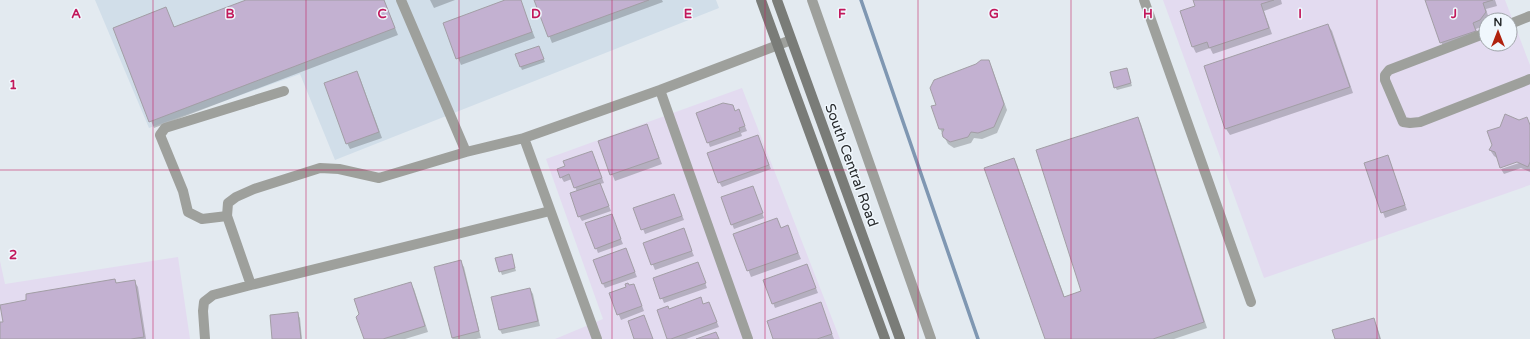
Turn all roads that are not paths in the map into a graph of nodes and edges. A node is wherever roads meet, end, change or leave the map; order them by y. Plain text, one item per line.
1 (400, 0) edge
2 (762, 0) edge
3 (776, 0) edge
4 (812, 0) edge
5 (1144, 0) edge
6 (1530, 16) edge
7 (1518, 21) edge
8 (1478, 36) edge
9 (791, 40) junction
10 (778, 45) junction
11 (1530, 79) edge
12 (660, 90) junction
13 (284, 91) dead end
14 (524, 138) junction
15 (466, 152) junction
16 (550, 210) junction
17 (227, 216) junction
18 (251, 285) junction
19 (1251, 302) dead end
20 (205, 339) edge
21 (597, 339) edge
22 (748, 339) edge
23 (885, 339) edge
24 (900, 339) edge
25 (931, 339) edge

1 - 15 street
2 - 10 main road, South Central Road
3 - 9 main road, South Central Road
4 - 25 street
5 - 19 street
6 - 7 street
8 - 11 street
9 - 10 street
9 - 24 main road, South Central Road
10 - 12 street
10 - 23 main road, South Central Road
12 - 14 street
12 - 22 street
13 - 17 street
14 - 15 street
14 - 16 street
15 - 17 street
16 - 18 street
16 - 21 street
17 - 18 street
18 - 20 street

